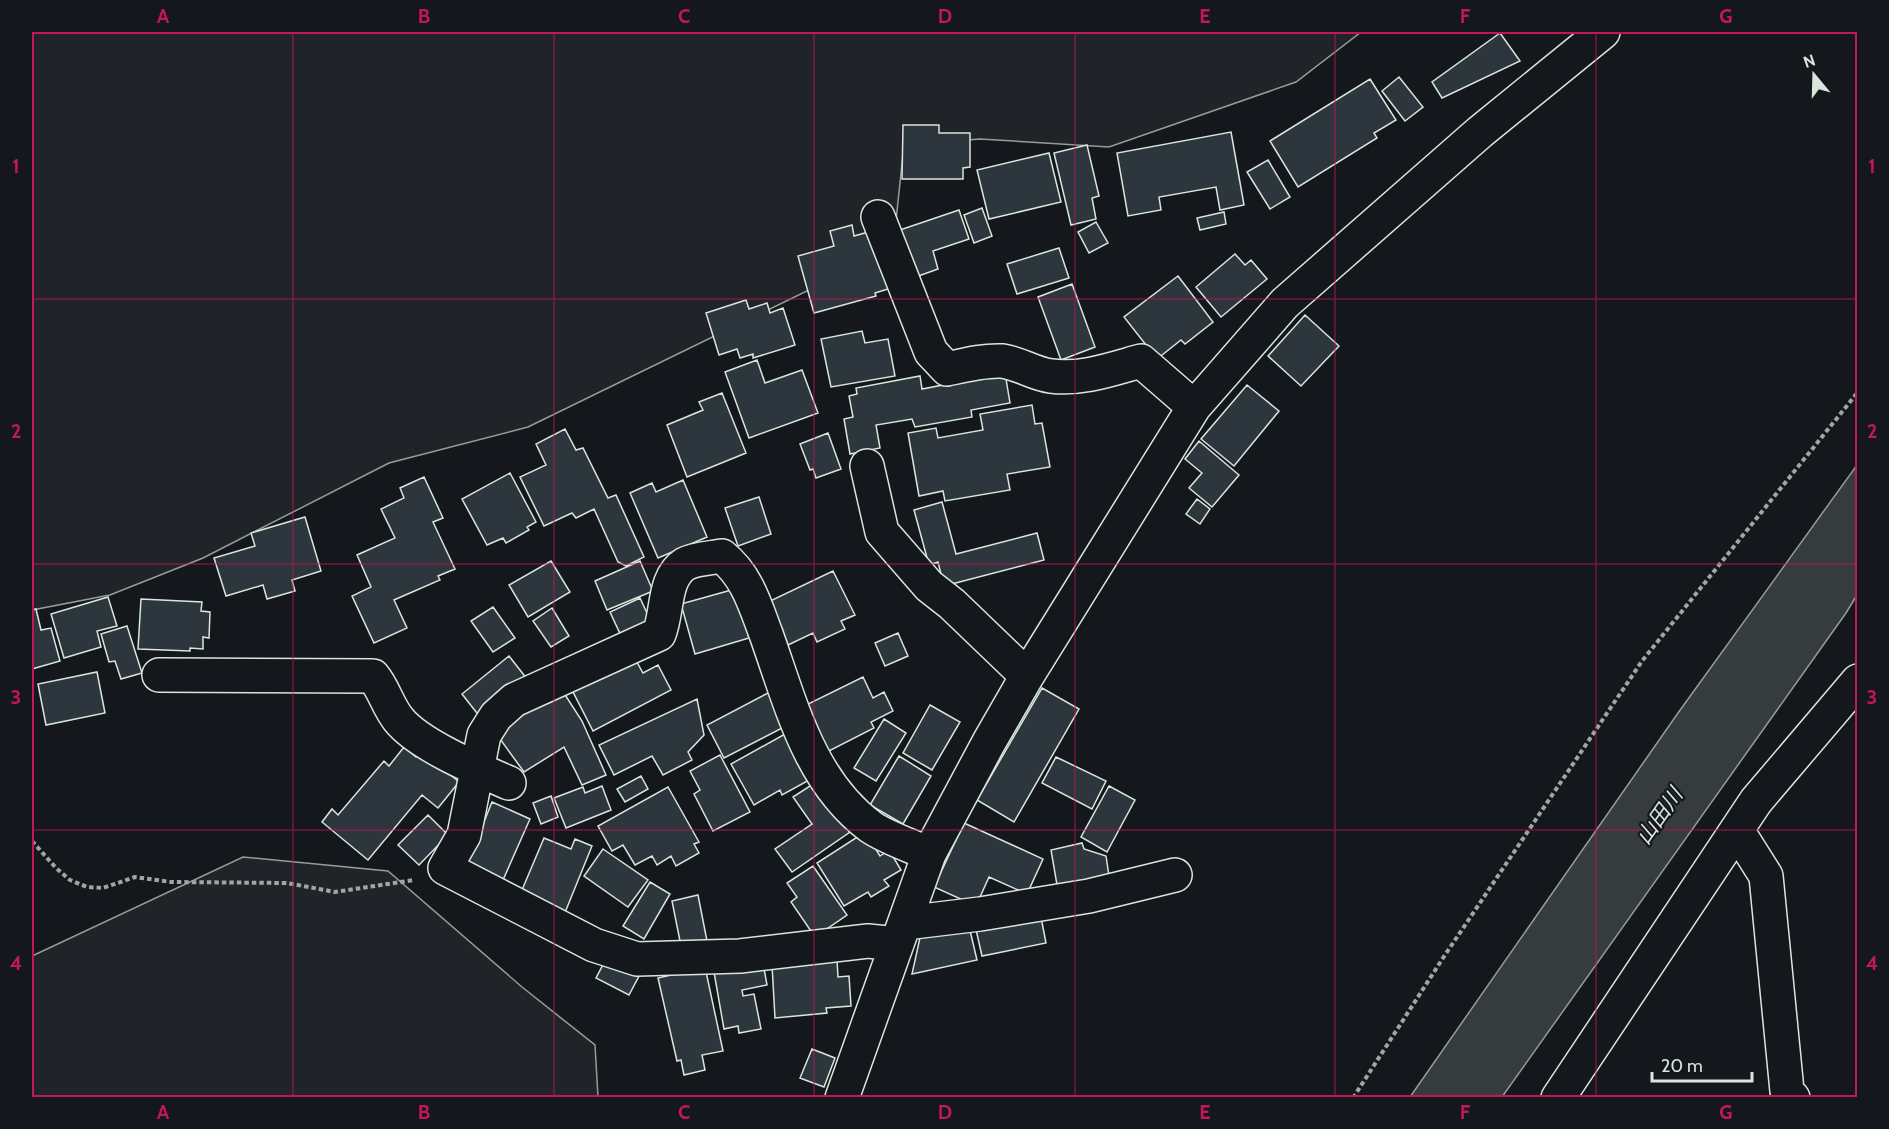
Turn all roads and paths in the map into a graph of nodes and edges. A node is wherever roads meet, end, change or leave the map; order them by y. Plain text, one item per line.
1 (1603, 32) edge
2 (878, 217) dead end
3 (1857, 392) edge
4 (1194, 407) junction
5 (867, 466) dead end
6 (159, 675) dead end
7 (1027, 676) junction
8 (1857, 681) edge
9 (478, 769) junction
10 (509, 783) dead end
11 (1737, 831) junction
12 (32, 841) edge
13 (929, 854) junction
14 (445, 868) junction
15 (1175, 875) dead end
16 (901, 933) junction
17 (842, 1098) edge
18 (1353, 1098) edge
19 (1558, 1098) edge
20 (1793, 1098) edge

1 - 4 street
2 - 4 street
3 - 18 path
4 - 7 street
5 - 7 street
6 - 9 street
7 - 13 street
8 - 11 street
9 - 10 street
9 - 13 street
9 - 14 street
11 - 19 street
11 - 20 street
12 - 14 path
13 - 16 street
14 - 16 street
15 - 16 street
16 - 17 street

